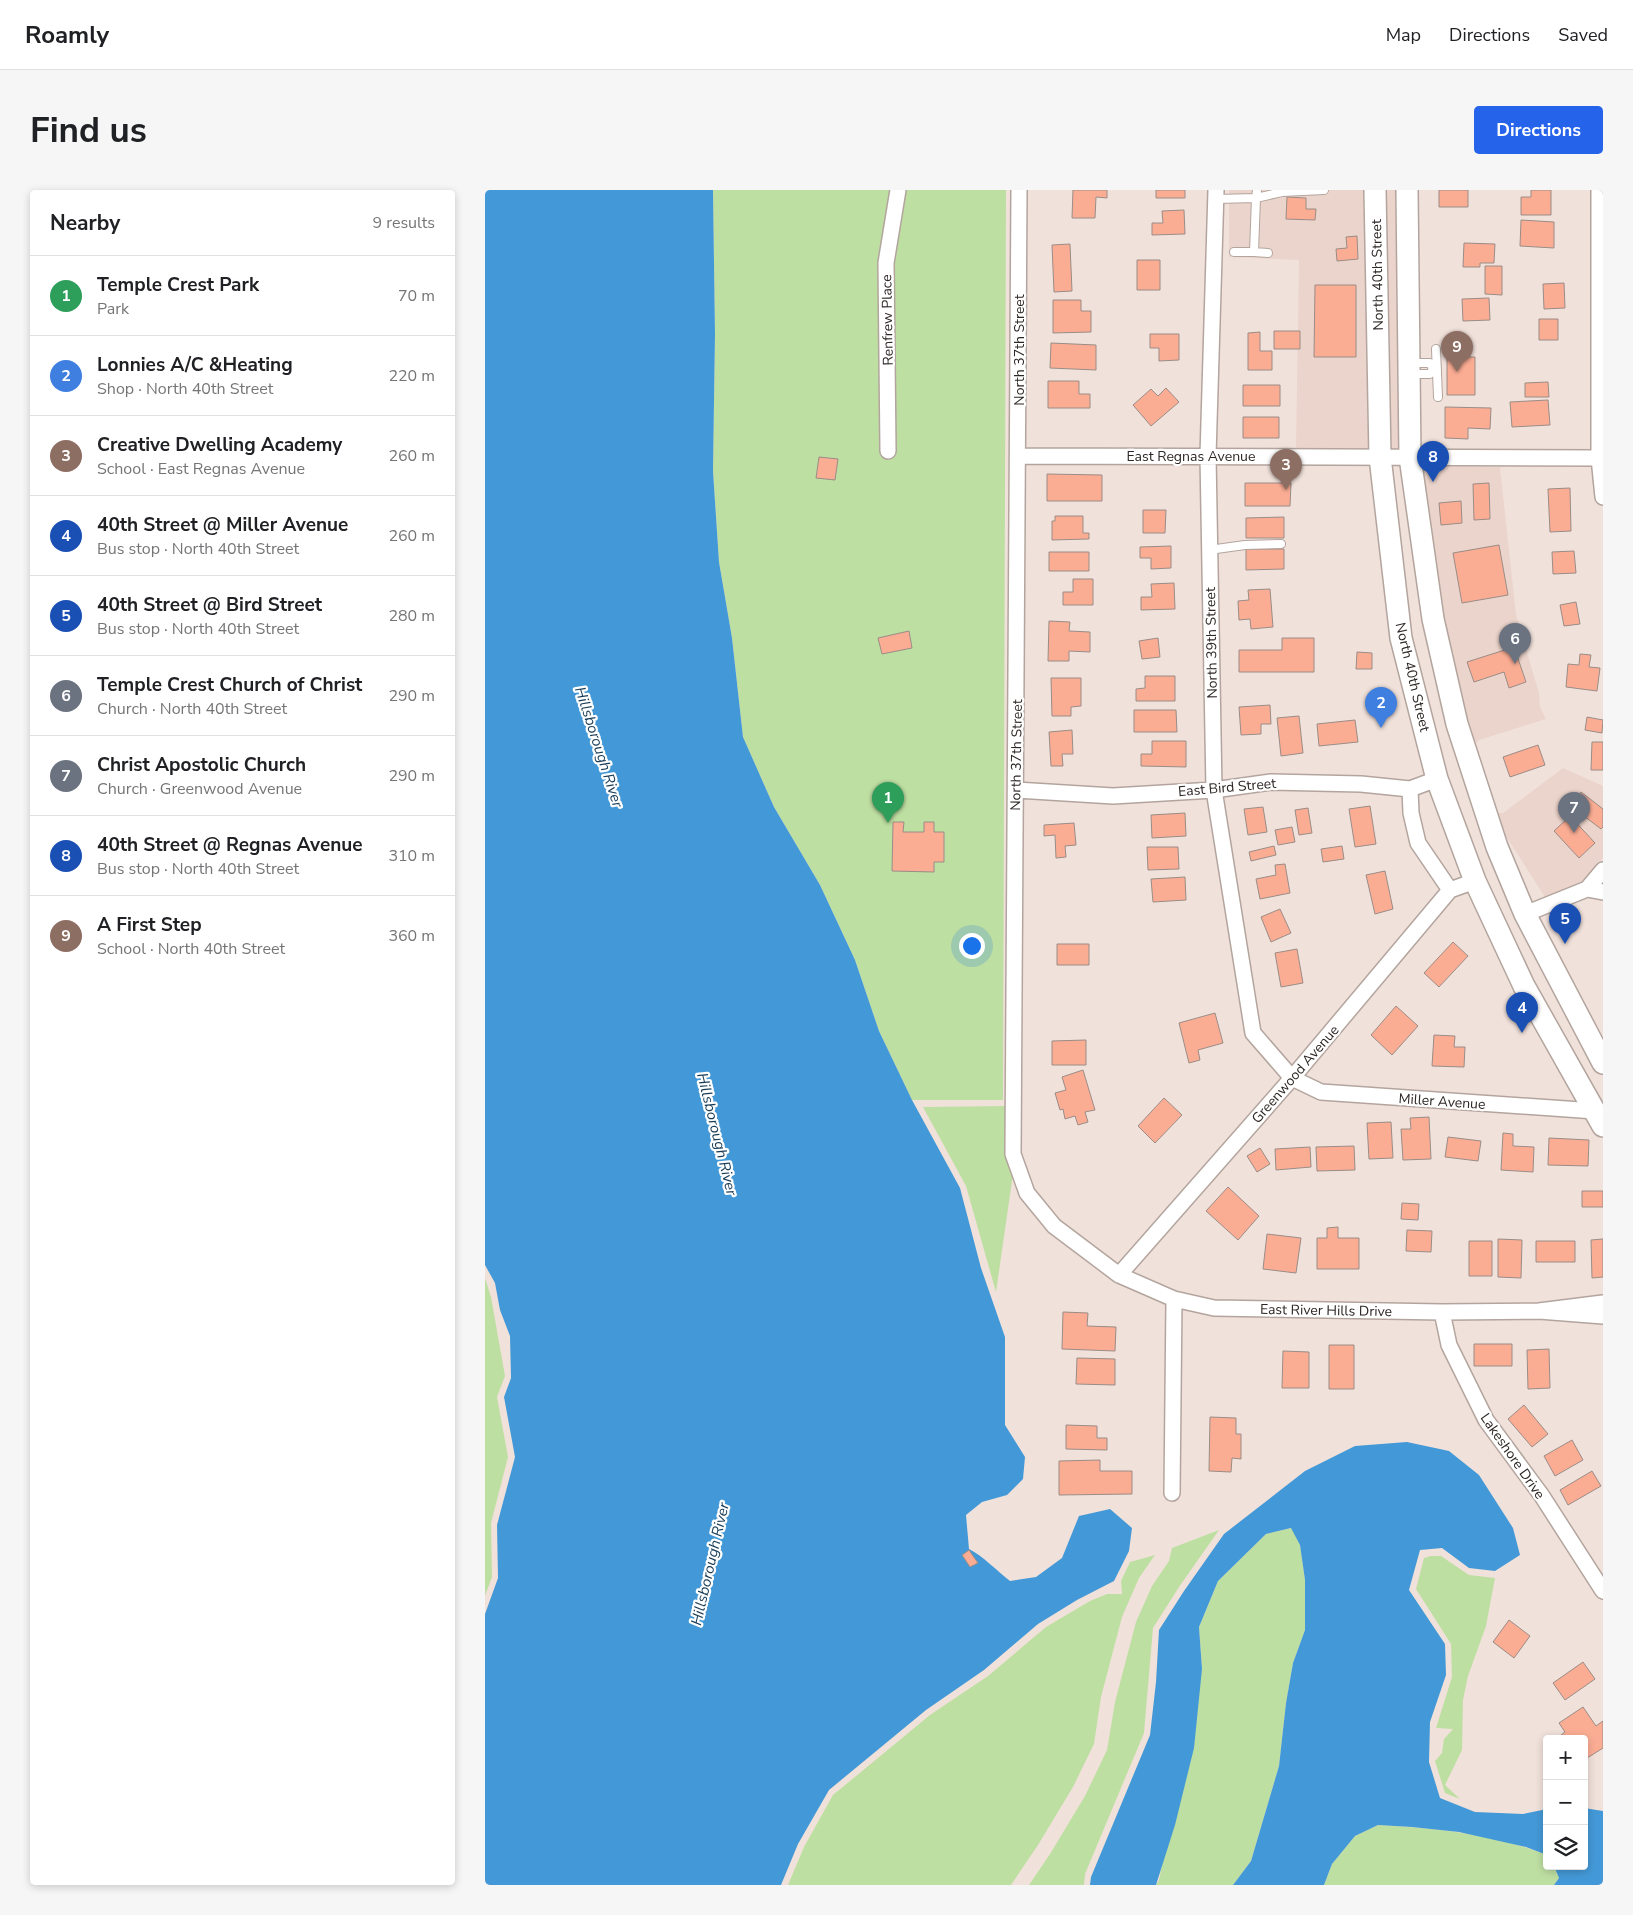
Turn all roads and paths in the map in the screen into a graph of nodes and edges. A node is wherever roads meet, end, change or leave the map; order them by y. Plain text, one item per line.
1 (898, 190) edge
2 (1019, 190) edge
3 (1324, 190) edge
4 (1375, 190) edge
5 (1407, 190) edge
6 (1599, 190) edge
7 (1257, 194) edge
8 (1216, 195) edge
9 (1234, 252) dead end
10 (1254, 252) junction
11 (1268, 253) dead end
12 (1436, 349) dead end
13 (1409, 368) junction
14 (1435, 369) junction
15 (1438, 397) dead end
16 (888, 451) dead end
17 (1019, 456) junction
18 (1208, 456) junction
19 (1380, 457) junction
20 (1409, 457) junction
21 (1601, 458) edge
22 (1603, 497) edge
23 (1281, 544) dead end
24 (1209, 550) junction
25 (1437, 779) junction
26 (1410, 789) junction
27 (1016, 790) junction
28 (1214, 790) junction
29 (1603, 870) edge
30 (1475, 881) junction
31 (1587, 889) junction
32 (1450, 890) junction
33 (1603, 892) edge
34 (1525, 914) junction
35 (1603, 1064) edge
36 (1293, 1078) junction
37 (1599, 1119) edge
38 (1119, 1275) junction
39 (1174, 1299) junction
40 (1603, 1303) edge
41 (1539, 1310) junction
42 (1442, 1312) junction
43 (1603, 1316) edge
44 (1172, 1493) dead end
45 (1603, 1592) edge

1 - 16 street, Renfrew Place
2 - 17 street, North 37th Street
3 - 7 lane
4 - 19 main road, North 40th Street
5 - 13 main road
6 - 21 street
7 - 8 lane
7 - 10 lane
8 - 18 street, North 39th Street
9 - 10 lane
10 - 11 lane
12 - 14 lane
13 - 14 lane
13 - 20 main road
14 - 15 lane
17 - 18 street, East Regnas Avenue
17 - 27 street, North 37th Street
18 - 19 street, East Regnas Avenue
18 - 24 street, North 39th Street
19 - 20 street, East Regnas Avenue
19 - 25 main road, North 40th Street
20 - 21 street, East Regnas Avenue
20 - 34 main road
21 - 22 street
23 - 24 lane
24 - 28 street, North 39th Street
25 - 26 street, East Bird Street
25 - 30 main road, North 40th Street
26 - 28 street, East Bird Street
26 - 32 street
27 - 28 street, East Bird Street
27 - 38 street, North 37th Street
28 - 36 street, North 39th Street
29 - 31 street
30 - 32 street
30 - 37 main road, North 40th Street
31 - 33 street
31 - 34 street
32 - 36 street, Greenwood Avenue
34 - 35 main road
36 - 37 street, Miller Avenue
36 - 38 street, Greenwood Avenue
38 - 39 street, East River Hills Drive
39 - 42 street, East River Hills Drive
39 - 44 street
40 - 41 street, East River Hills Drive
41 - 42 street, East River Hills Drive
41 - 43 street, East River Hills Drive
42 - 45 street, Lakeshore Drive

